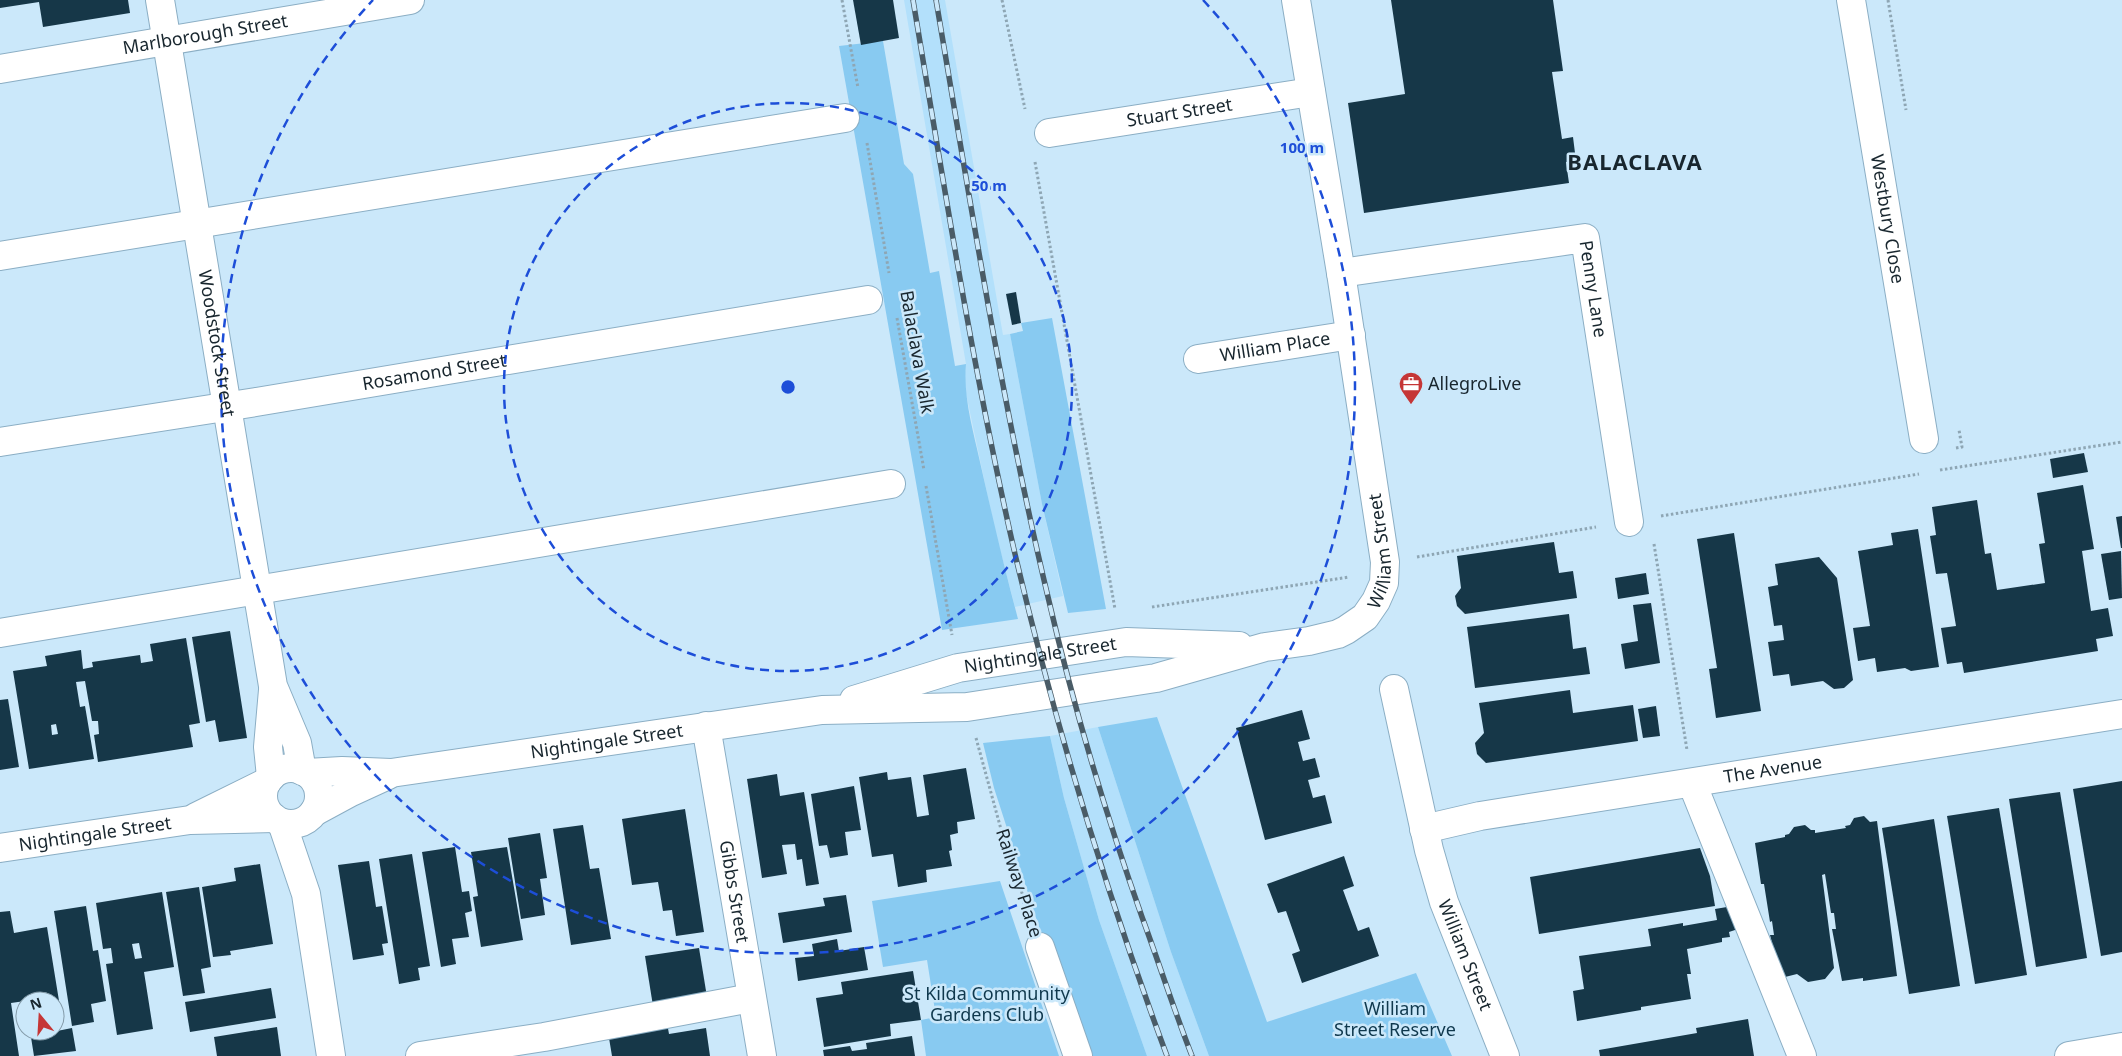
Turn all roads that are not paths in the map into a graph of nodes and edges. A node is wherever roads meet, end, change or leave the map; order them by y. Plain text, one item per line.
1 (160, 0) edge
2 (410, 0) edge
3 (1296, 0) edge
4 (1852, 0) edge
5 (168, 41) junction
6 (0, 69) edge
7 (1311, 92) junction
8 (852, 107) road end
9 (1041, 143) road end
10 (198, 224) junction
11 (0, 256) edge
12 (1341, 273) junction
13 (868, 300) dead end
14 (1351, 335) junction
15 (1198, 359) dead end
16 (228, 406) junction
17 (1924, 438) dead end
18 (0, 442) edge
19 (891, 484) dead end
20 (1639, 520) road end
21 (256, 591) junction
22 (1370, 610) joint
23 (0, 633) edge
24 (1265, 647) junction
25 (273, 686) junction
26 (1394, 690) dead end
27 (822, 710) junction
28 (2122, 714) edge
29 (706, 726) junction
30 (305, 772) junction
31 (391, 773) junction
32 (269, 779) junction
33 (1692, 783) junction
34 (311, 815) junction
35 (190, 820) junction
36 (278, 820) junction
37 (1424, 829) junction
38 (0, 848) edge
39 (306, 894) junction
40 (1040, 947) road end
41 (752, 998) junction
42 (546, 1046) edge
43 (2122, 1047) edge
44 (331, 1056) edge
45 (420, 1056) edge
46 (762, 1056) edge
47 (1078, 1056) edge
48 (1505, 1056) edge
49 (1802, 1056) edge
50 (2069, 1056) edge

1 - 5 street, Woodstock Street
2 - 5 street, Marlborough Street
3 - 7 street, William Street
4 - 17 street, Westbury Close
5 - 6 street, Marlborough Street
5 - 10 street, Woodstock Street
7 - 9 street, Stuart Street
7 - 12 street, William Street
8 - 10 street
10 - 11 street
10 - 16 street, Woodstock Street
12 - 14 street, William Street
12 - 20 street, Penny Lane
13 - 16 street, Rosamond Street
14 - 15 street, William Place
14 - 22 street, William Street
16 - 18 street, Rosamond Street
16 - 21 street, Woodstock Street
19 - 21 street
21 - 23 street
21 - 25 street, Woodstock Street
22 - 24 street, Nightingale Street
24 - 27 street, Nightingale Street
24 - 27 street, Nightingale Street
25 - 30 street, Woodstock Street
25 - 32 street, Woodstock Street
26 - 37 street, William Street
27 - 29 street, Nightingale Street
28 - 33 street, The Avenue
29 - 31 street, Nightingale Street
29 - 41 street, Gibbs Street
30 - 31 street, Nightingale Street
30 - 32 street
30 - 34 street
31 - 34 street, Nightingale Street
32 - 35 street, Nightingale Street
32 - 36 street
33 - 37 street, The Avenue
33 - 49 street
34 - 36 street
34 - 39 street
35 - 36 street, Nightingale Street
35 - 38 street, Nightingale Street
36 - 39 street
37 - 48 street, William Street
39 - 44 street
40 - 47 street, Railway Place
41 - 42 street
41 - 46 street, Gibbs Street
42 - 45 street
43 - 50 street

